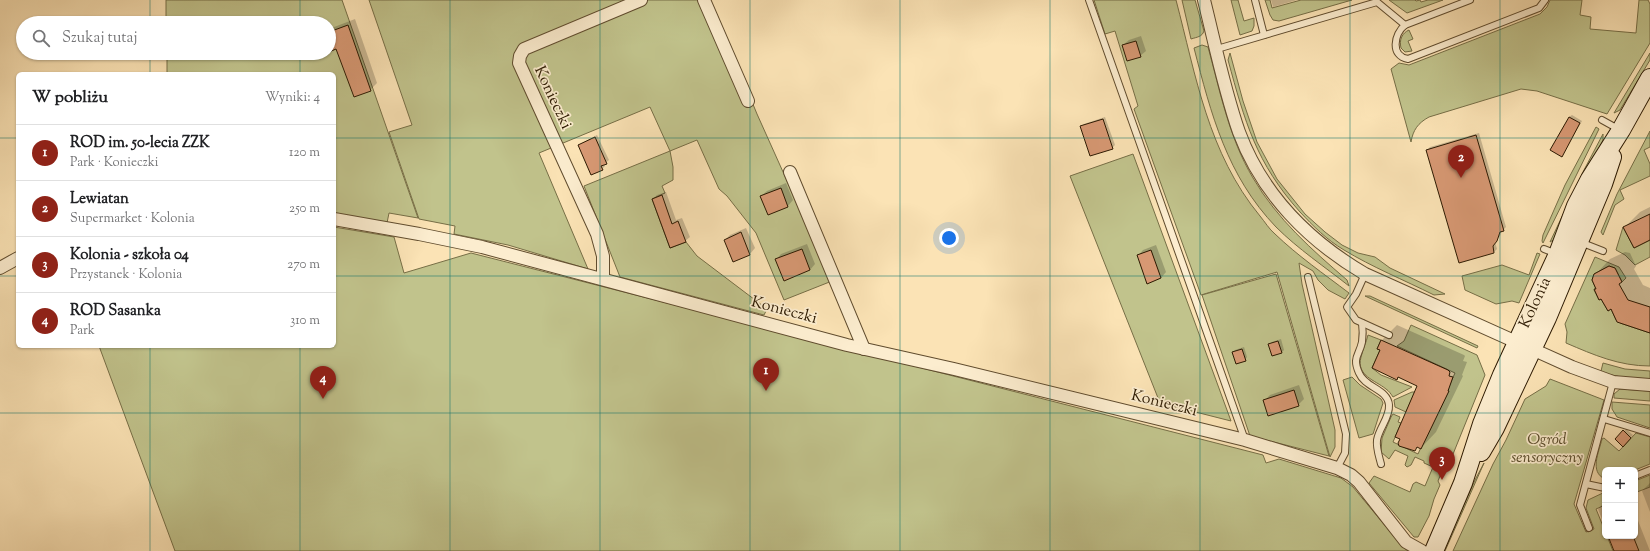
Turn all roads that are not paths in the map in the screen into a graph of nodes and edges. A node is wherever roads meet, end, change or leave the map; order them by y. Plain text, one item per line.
1 (642, 0) edge
2 (704, 0) edge
3 (1089, 0) edge
4 (1204, 0) edge
5 (1254, 0) edge
6 (1470, 0) edge
7 (1545, 0) edge
8 (1405, 25) junction
9 (1264, 35) junction
10 (1217, 49) junction
11 (1650, 78) edge
12 (748, 101) dead end
13 (1602, 120) dead end
14 (1621, 130) junction
15 (790, 172) dead end
16 (336, 219) edge
17 (1579, 241) junction
18 (1602, 251) dead end
19 (16, 259) edge
20 (0, 268) edge
21 (1365, 274) junction
22 (1308, 277) dead end
23 (603, 279) junction
24 (1362, 323) junction
25 (1389, 335) dead end
26 (1525, 346) junction
27 (864, 349) junction
28 (1613, 382) junction
29 (1650, 385) edge
30 (1604, 419) junction
31 (1650, 433) edge
32 (1245, 440) junction
33 (1381, 464) dead end
34 (1337, 468) junction
35 (1650, 470) edge
36 (1638, 475) edge
37 (1586, 484) junction
38 (1602, 487) edge
39 (1589, 528) dead end
40 (1422, 551) edge
41 (1434, 551) edge

1 - 23 street, Konieczki
2 - 12 street
3 - 32 lane
4 - 10 street
5 - 9 lane
6 - 8 lane
7 - 8 lane
8 - 9 lane
9 - 10 lane
10 - 21 street
11 - 14 street, Kolonia
13 - 14 lane
14 - 17 street, Kolonia
14 - 26 street, Kolonia
15 - 27 street
16 - 23 street, Konieczki
17 - 18 lane
17 - 26 street, Kolonia
19 - 20 street
21 - 24 lane
21 - 26 street
22 - 34 lane
23 - 27 street, Konieczki
24 - 25 lane
24 - 33 lane
26 - 28 street
26 - 41 street, Kolonia
27 - 32 street, Konieczki
28 - 29 street
28 - 30 lane
30 - 31 lane
30 - 37 lane
32 - 34 street, Konieczki
34 - 40 street, Konieczki
35 - 36 lane
37 - 38 lane
37 - 39 lane

